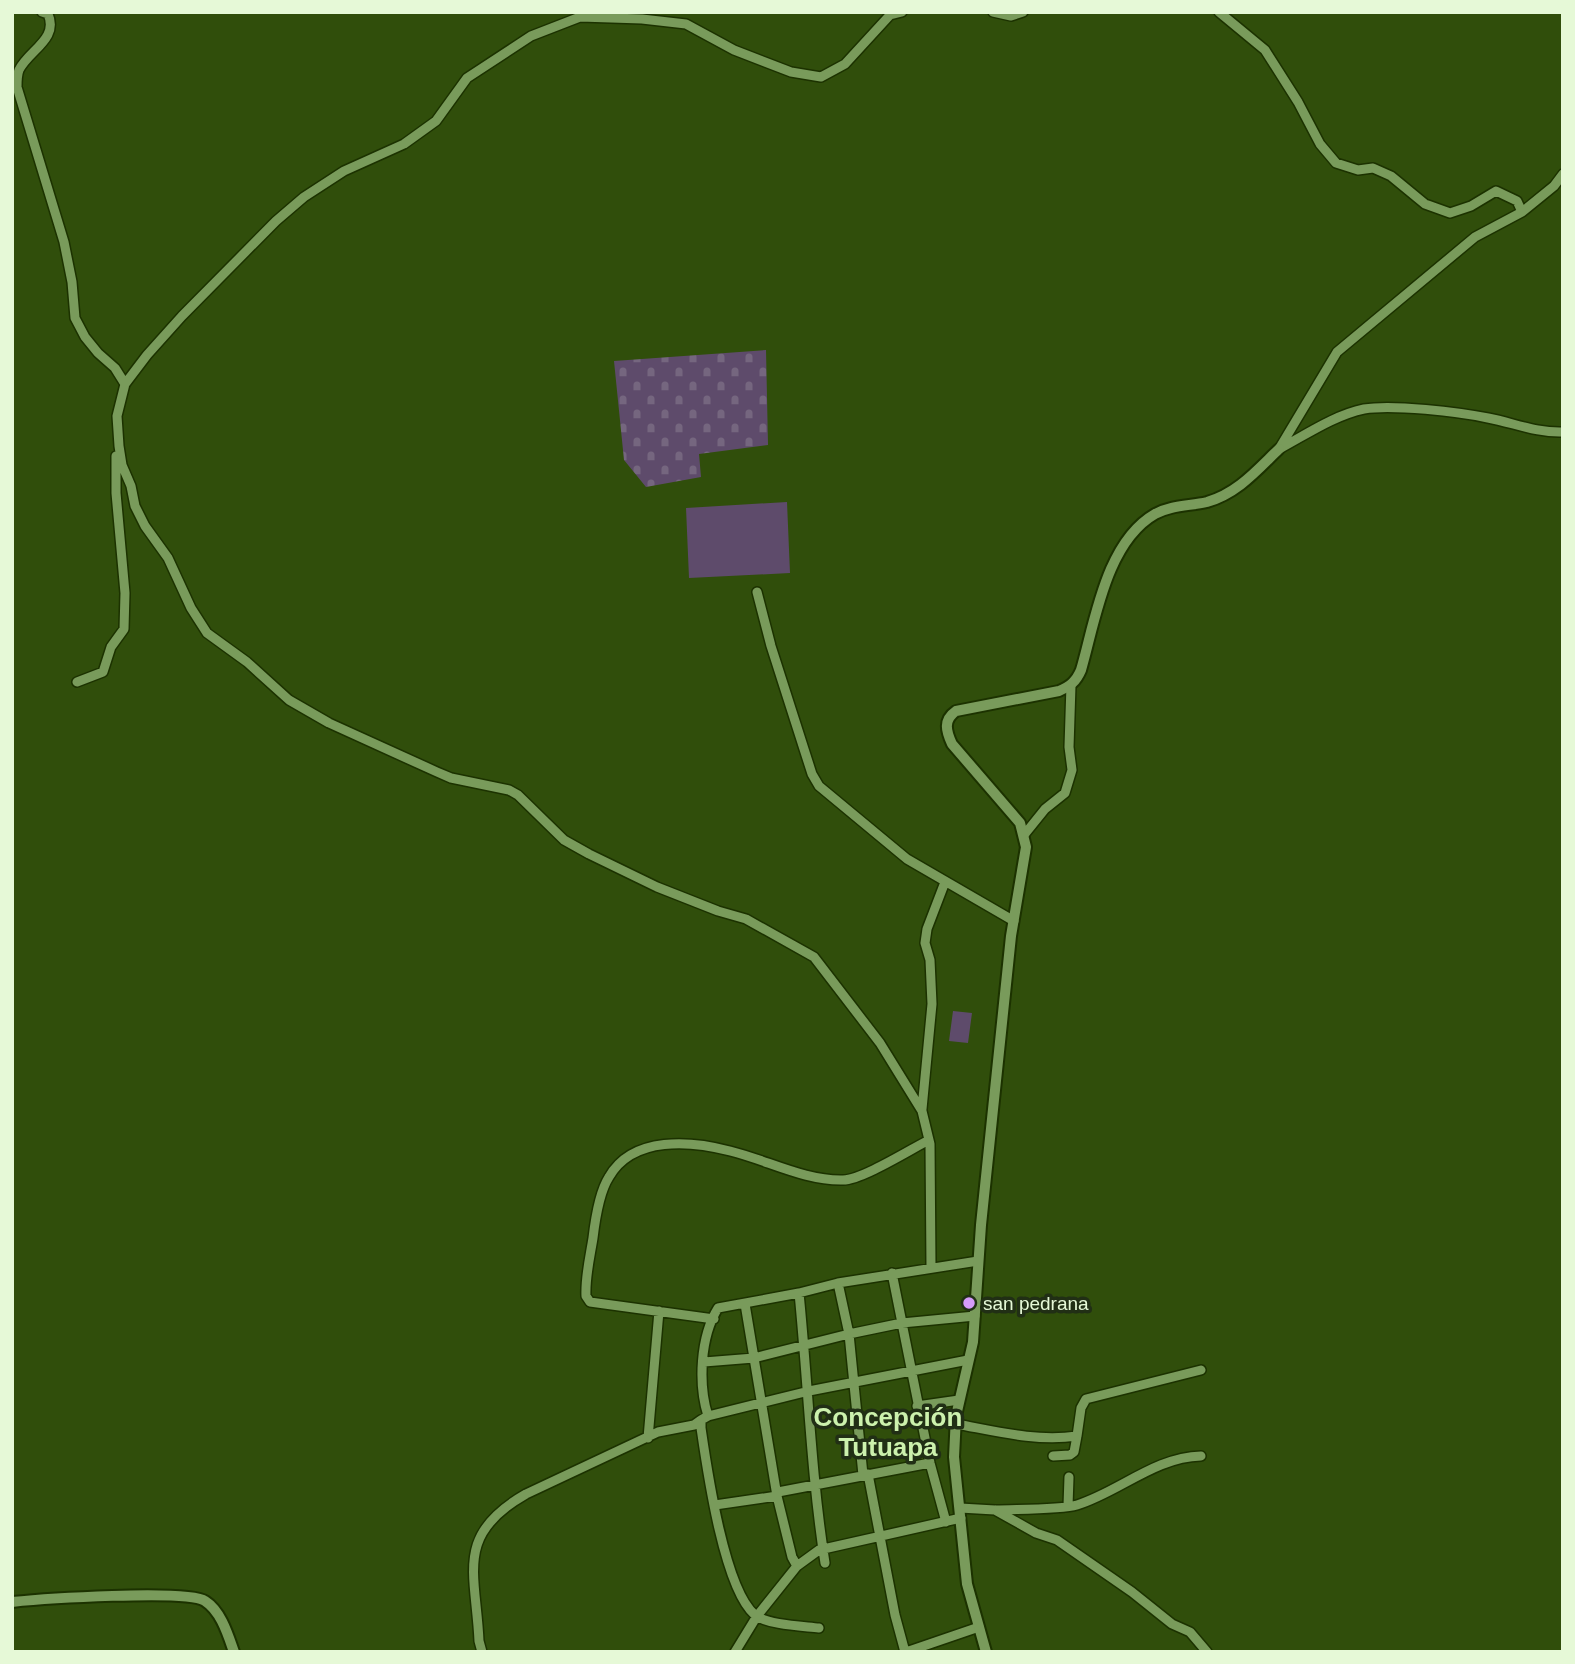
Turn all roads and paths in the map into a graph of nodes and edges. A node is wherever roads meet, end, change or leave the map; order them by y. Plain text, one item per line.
1 (42, 12) edge
2 (902, 12) edge
3 (993, 12) edge
4 (1023, 12) edge
5 (1219, 12) edge
6 (1563, 174) edge
7 (1522, 212) junction
8 (125, 384) junction
9 (117, 416) junction
10 (1563, 432) edge
11 (1279, 449) junction
12 (758, 592) dead end
13 (77, 682) dead end
14 (1071, 685) junction
15 (1024, 835) junction
16 (946, 881) junction
17 (1014, 921) junction
18 (922, 1111) junction
19 (929, 1140) junction
20 (978, 1261) junction
21 (931, 1267) junction
22 (892, 1273) junction
23 (838, 1283) junction
24 (799, 1293) junction
25 (745, 1304) junction
26 (659, 1311) junction
27 (975, 1317) junction
28 (714, 1319) junction
29 (902, 1323) junction
30 (849, 1334) junction
31 (804, 1344) junction
32 (754, 1358) junction
33 (968, 1360) junction
34 (704, 1362) junction
35 (1200, 1370) dead end
36 (911, 1371) junction
37 (855, 1381) junction
38 (809, 1391) junction
39 (959, 1400) junction
40 (762, 1401) junction
41 (917, 1406) junction
42 (704, 1418) junction
43 (956, 1424) junction
44 (1076, 1436) junction
45 (648, 1438) junction
46 (1053, 1456) dead end
47 (1201, 1456) dead end
48 (930, 1463) junction
49 (866, 1475) junction
50 (1069, 1477) dead end
51 (813, 1486) junction
52 (777, 1496) junction
53 (715, 1504) junction
54 (1068, 1506) junction
55 (995, 1510) junction
56 (960, 1513) junction
57 (946, 1522) junction
58 (880, 1537) junction
59 (822, 1549) junction
60 (824, 1563) dead end
61 (797, 1566) junction
62 (12, 1602) edge
63 (757, 1616) junction
64 (979, 1627) junction
65 (819, 1628) dead end
66 (234, 1652) edge
67 (482, 1652) edge
68 (735, 1652) edge
69 (905, 1652) edge
70 (986, 1652) edge
71 (1207, 1652) edge

1 - 8 street
2 - 8 street
3 - 4 street
5 - 7 street
6 - 7 street
7 - 11 street
8 - 9 street
9 - 13 street
9 - 18 street
10 - 11 street
11 - 14 street
12 - 16 street
14 - 15 street
14 - 15 street
15 - 17 street
16 - 17 street
16 - 18 street
17 - 20 street
18 - 19 street
19 - 21 street
19 - 26 street
20 - 21 street
20 - 27 street
21 - 22 street
22 - 23 street
22 - 29 street
23 - 24 street
23 - 30 street
24 - 25 street
24 - 31 street
25 - 28 street
25 - 32 street
26 - 28 street
26 - 45 street
27 - 29 street
27 - 33 street
28 - 34 street
29 - 30 street
29 - 36 street
30 - 31 street
30 - 37 street
31 - 32 street
31 - 38 street
32 - 34 street
32 - 40 street
33 - 36 street
33 - 39 street
34 - 42 street
35 - 44 street
36 - 37 street
36 - 41 street
37 - 38 street
37 - 49 street
38 - 40 street
38 - 51 street
39 - 41 street
39 - 43 street
40 - 42 street
40 - 52 street
41 - 48 street
42 - 45 street
42 - 53 street
43 - 44 street
43 - 56 street
44 - 46 street
45 - 67 street
47 - 54 street
48 - 49 street
48 - 57 street
49 - 51 street
49 - 58 street
50 - 54 street
51 - 52 street
51 - 59 street
52 - 53 street
52 - 61 street
53 - 63 street
54 - 55 street
55 - 56 street
55 - 71 street
56 - 57 street
56 - 64 street
57 - 58 street
58 - 59 street
58 - 69 street
59 - 60 street
59 - 61 street
61 - 63 street
62 - 66 street
63 - 65 street
63 - 68 street
64 - 69 street
64 - 70 street

